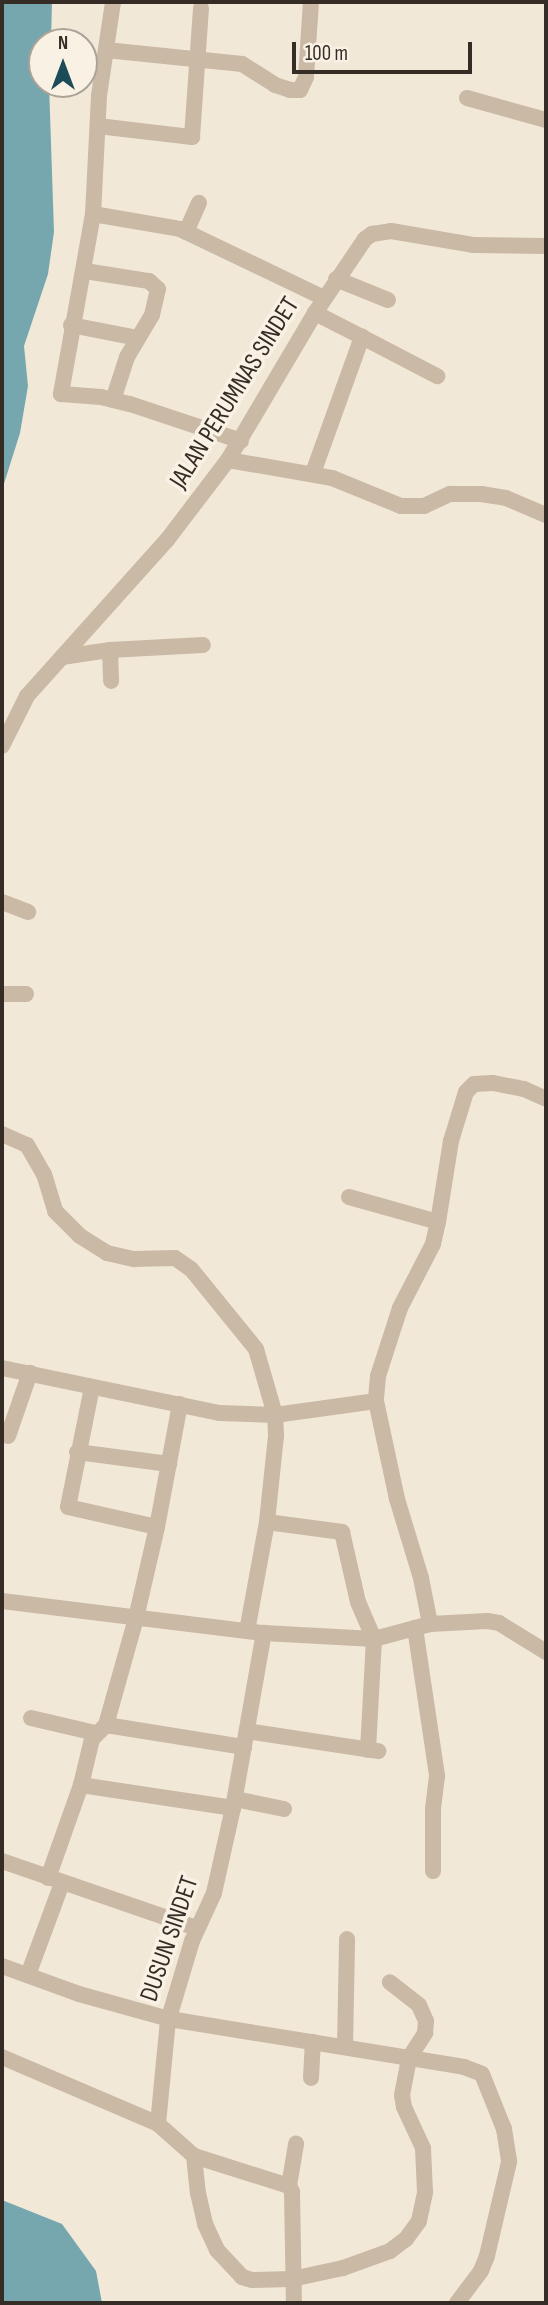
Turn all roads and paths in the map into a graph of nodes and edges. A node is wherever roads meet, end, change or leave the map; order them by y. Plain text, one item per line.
1 (113, 2) edge
2 (310, 2) edge
3 (201, 8) dead end
4 (106, 50) junction
5 (197, 59) junction
6 (467, 98) dead end
7 (546, 120) edge
8 (98, 126) junction
9 (199, 202) dead end
10 (93, 214) junction
11 (186, 232) junction
12 (546, 246) edge
13 (85, 271) junction
14 (336, 279) junction
15 (324, 298) junction
16 (388, 300) dead end
17 (315, 313) junction
18 (71, 325) junction
19 (362, 337) junction
20 (137, 338) junction
21 (437, 376) dead end
22 (113, 400) junction
23 (241, 441) junction
24 (228, 460) junction
25 (313, 473) junction
26 (546, 515) edge
27 (203, 645) dead end
28 (110, 650) junction
29 (62, 657) junction
30 (111, 681) dead end
31 (2, 746) edge
32 (2, 902) edge
33 (28, 912) dead end
34 (26, 994) dead end
35 (2, 995) edge
36 (546, 1099) edge
37 (2, 1134) edge
38 (349, 1197) dead end
39 (438, 1222) junction
40 (2, 1368) edge
41 (30, 1373) junction
42 (92, 1387) junction
43 (376, 1401) junction
44 (180, 1404) junction
45 (275, 1415) junction
46 (8, 1436) dead end
47 (77, 1452) junction
48 (169, 1464) junction
49 (267, 1522) junction
50 (157, 1527) junction
51 (2, 1601) edge
52 (136, 1618) junction
53 (423, 1626) junction
54 (247, 1632) junction
55 (264, 1633) junction
56 (374, 1639) junction
57 (546, 1652) edge
58 (31, 1718) dead end
59 (100, 1729) junction
60 (245, 1739) junction
61 (81, 1785) junction
62 (234, 1804) junction
63 (284, 1809) dead end
64 (2, 1861) edge
65 (433, 1871) dead end
66 (55, 1880) junction
67 (197, 1928) junction
68 (347, 1939) dead end
69 (2, 1966) edge
70 (28, 1975) junction
71 (390, 1982) dead end
72 (169, 2019) junction
73 (313, 2042) junction
74 (345, 2047) junction
75 (2, 2057) edge
76 (410, 2058) junction
77 (311, 2078) dead end
78 (158, 2124) junction
79 (296, 2144) dead end
80 (194, 2156) junction
81 (289, 2186) junction
82 (292, 2279) junction
83 (294, 2303) edge
84 (457, 2303) edge

1 - 4 street
2 - 5 street
3 - 5 street
4 - 5 street
4 - 8 street
5 - 8 street
6 - 7 street
8 - 10 street
9 - 11 street
10 - 11 street
10 - 13 street
11 - 15 street
12 - 14 street, JALAN PERUMNAS SINDET
13 - 18 street
13 - 20 street
14 - 15 street, JALAN PERUMNAS SINDET
14 - 16 street
15 - 17 street, JALAN PERUMNAS SINDET
17 - 19 street
17 - 23 street, JALAN PERUMNAS SINDET
18 - 20 street
18 - 22 street
19 - 21 street
19 - 25 street
20 - 22 street
22 - 23 street
23 - 24 street, JALAN PERUMNAS SINDET
24 - 25 street
24 - 29 street, JALAN PERUMNAS SINDET
25 - 26 street
27 - 28 street
28 - 29 street
28 - 30 street
29 - 31 street, JALAN PERUMNAS SINDET
32 - 33 street
34 - 35 street
36 - 39 street
37 - 45 street
38 - 39 street
39 - 43 street
40 - 41 street
41 - 42 street
41 - 46 street
42 - 44 street
42 - 47 street
43 - 45 street
43 - 53 street
44 - 45 street
44 - 48 street
45 - 49 street
47 - 48 street
47 - 50 street
48 - 50 street
49 - 54 street
49 - 56 street
50 - 52 street
51 - 52 street
52 - 54 street
52 - 59 street
53 - 56 street
53 - 57 street
53 - 65 street
54 - 55 street
55 - 56 street
55 - 60 street, DUSUN SINDET
56 - 60 street
58 - 59 street
59 - 60 street
59 - 61 street
60 - 62 street, DUSUN SINDET
61 - 62 street
61 - 66 street
62 - 63 street
62 - 67 street, DUSUN SINDET
64 - 66 street
66 - 67 street
66 - 70 street
67 - 72 street, DUSUN SINDET
68 - 74 street
69 - 70 street
70 - 72 street
71 - 76 street
72 - 73 street
72 - 78 street, DUSUN SINDET
73 - 74 street
73 - 77 street
74 - 76 street
75 - 78 street
76 - 82 street
76 - 84 street
78 - 80 street
79 - 81 street
80 - 81 street
80 - 82 street
81 - 82 street
82 - 83 street

